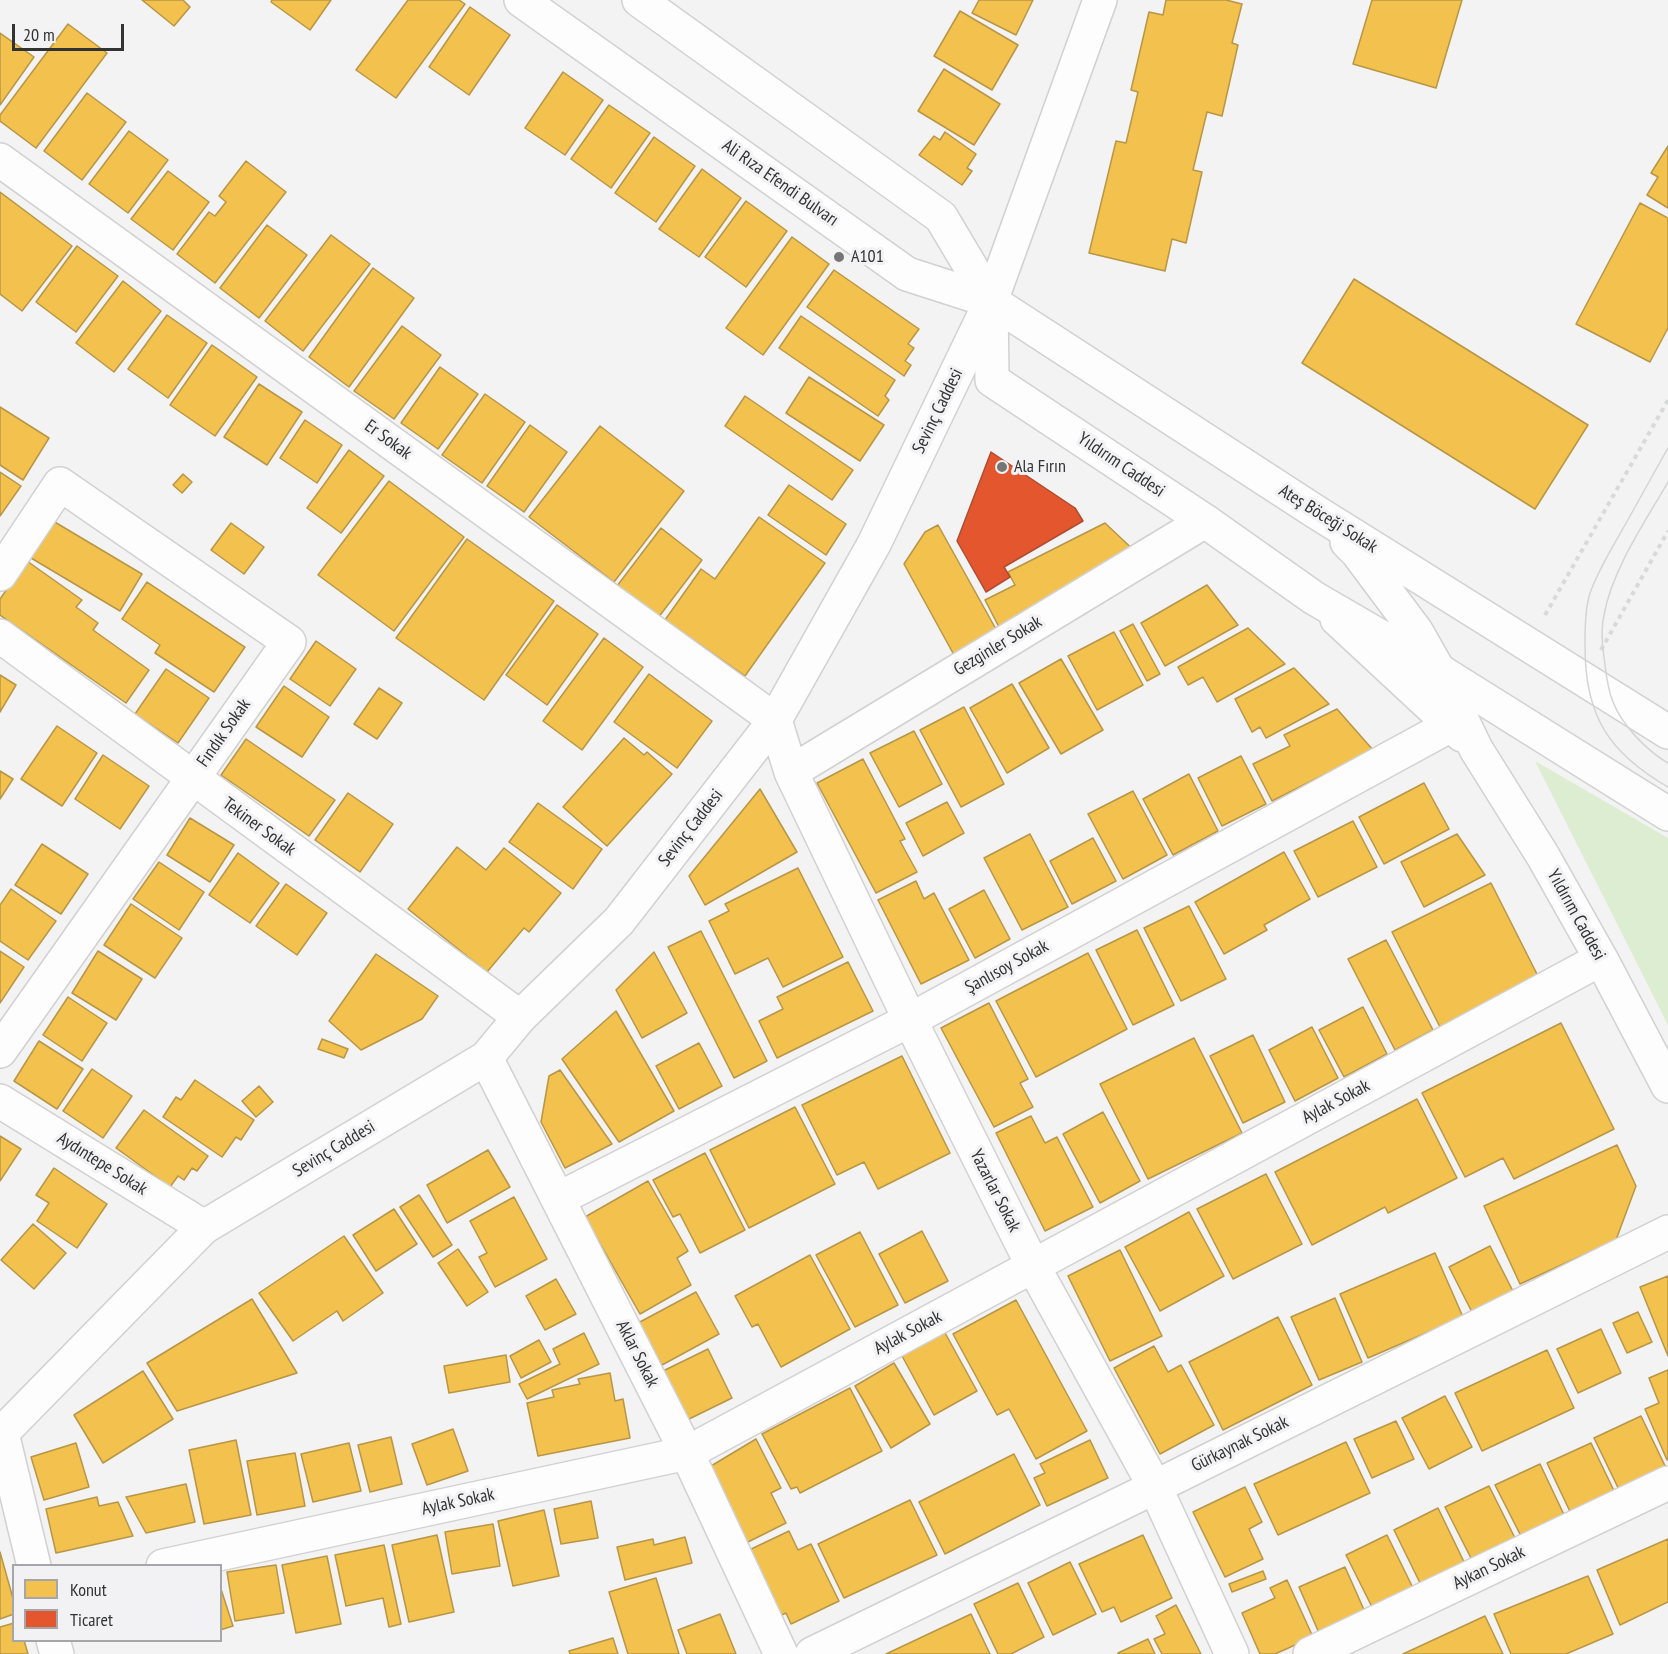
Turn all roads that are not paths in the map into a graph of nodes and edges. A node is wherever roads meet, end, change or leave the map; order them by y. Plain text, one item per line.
1 (521, 0) edge
2 (639, 0) edge
3 (1100, 0) edge
4 (0, 160) edge
5 (991, 301) junction
6 (1316, 512) junction
7 (1205, 521) junction
8 (0, 574) edge
9 (1314, 598) junction
10 (0, 636) edge
11 (1438, 670) junction
12 (775, 720) junction
13 (1451, 725) junction
14 (1668, 732) edge
15 (1476, 749) junction
16 (791, 772) junction
17 (192, 778) junction
18 (1668, 814) edge
19 (1601, 959) junction
20 (520, 1017) junction
21 (910, 1020) junction
22 (0, 1051) edge
23 (486, 1058) junction
24 (1668, 1086) edge
25 (0, 1101) edge
26 (558, 1199) junction
27 (204, 1227) junction
28 (1668, 1232) edge
29 (1033, 1266) junction
30 (1, 1434) edge
31 (687, 1453) junction
32 (1668, 1483) edge
33 (1155, 1487) junction
34 (34, 1564) edge
35 (172, 1564) edge
36 (781, 1654) edge
37 (812, 1654) edge
38 (1232, 1654) edge
39 (1310, 1654) edge

1 - 5 street, Ali Rıza Efendi Bulvarı
2 - 5 street
3 - 5 street, Sevinç Caddesi
4 - 12 street, Er Sokak
5 - 6 street, Ateş Böceği Sokak
5 - 7 street, Yıldırım Caddesi
5 - 12 street, Sevinç Caddesi
6 - 11 street
6 - 14 street, Ateş Böceği Sokak
7 - 9 street, Yıldırım Caddesi
7 - 16 street, Gezginler Sokak
8 - 17 street, Fındık Sokak
9 - 11 street
9 - 13 street
10 - 17 street, Tekiner Sokak
11 - 15 street
11 - 18 street
12 - 16 street, Yazarlar Sokak
12 - 20 street, Sevinç Caddesi
13 - 15 street
13 - 21 street, Şanlısoy Sokak
15 - 19 street, Yıldırım Caddesi
16 - 21 street, Yazarlar Sokak
17 - 20 street, Tekiner Sokak
17 - 22 street, Fındık Sokak
19 - 24 street, Yıldırım Caddesi
19 - 29 street, Aylak Sokak
20 - 23 street, Sevinç Caddesi
21 - 26 street, Şanlısoy Sokak
21 - 29 street, Yazarlar Sokak
23 - 26 street, Aklar Sokak
23 - 27 street, Sevinç Caddesi
25 - 27 street, Aydıntepe Sokak
26 - 31 street, Aklar Sokak
27 - 30 street, Sevinç Caddesi
28 - 33 street, Gürkaynak Sokak
29 - 31 street, Aylak Sokak
29 - 33 street, Yazarlar Sokak
30 - 34 street
31 - 35 street, Aylak Sokak
31 - 36 street, Aklar Sokak
32 - 39 street, Aykan Sokak
33 - 37 street, Gürkaynak Sokak
33 - 38 street, Yazarlar Sokak

